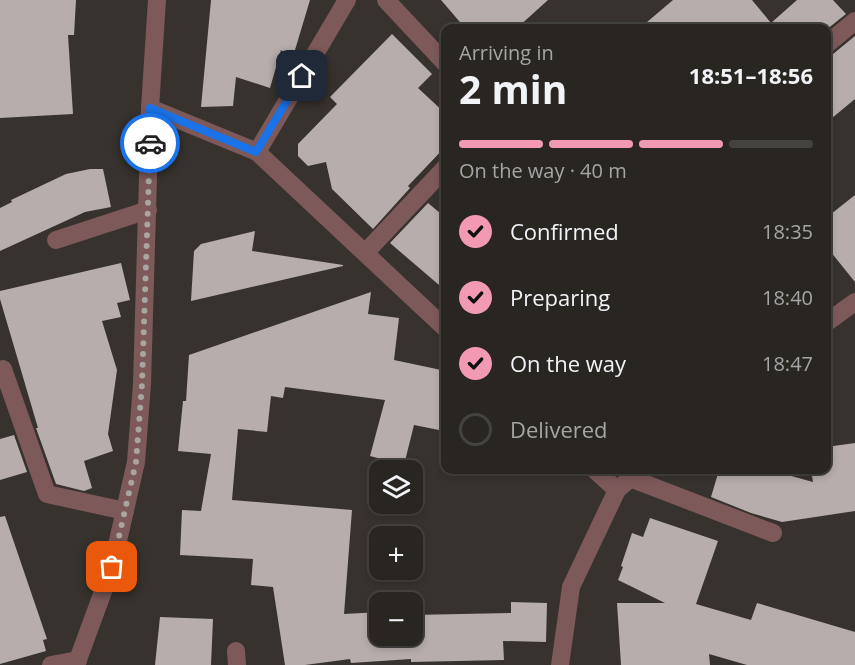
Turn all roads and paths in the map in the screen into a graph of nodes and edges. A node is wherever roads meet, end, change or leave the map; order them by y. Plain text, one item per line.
1 (157, 0) edge
2 (347, 0) edge
3 (386, 0) edge
4 (855, 21) edge
5 (831, 41) edge
6 (441, 59) edge
7 (150, 108) junction
8 (256, 152) junction
9 (441, 172) edge
10 (148, 210) junction
11 (56, 240) dead end
12 (365, 253) junction
13 (855, 302) edge
14 (831, 319) edge
15 (441, 324) edge
16 (3, 369) dead end
17 (610, 474) edge
18 (629, 479) edge
19 (125, 511) junction
20 (773, 533) dead end
21 (77, 662) edge
22 (51, 665) edge
23 (560, 665) edge

1 - 7 street
2 - 8 street
3 - 6 street
4 - 5 street
7 - 8 street
7 - 10 street
8 - 12 street
9 - 12 street
10 - 11 street
10 - 19 street
12 - 15 street
13 - 14 street
16 - 19 street
17 - 18 street
18 - 20 street
18 - 23 street
19 - 21 street
21 - 22 street

